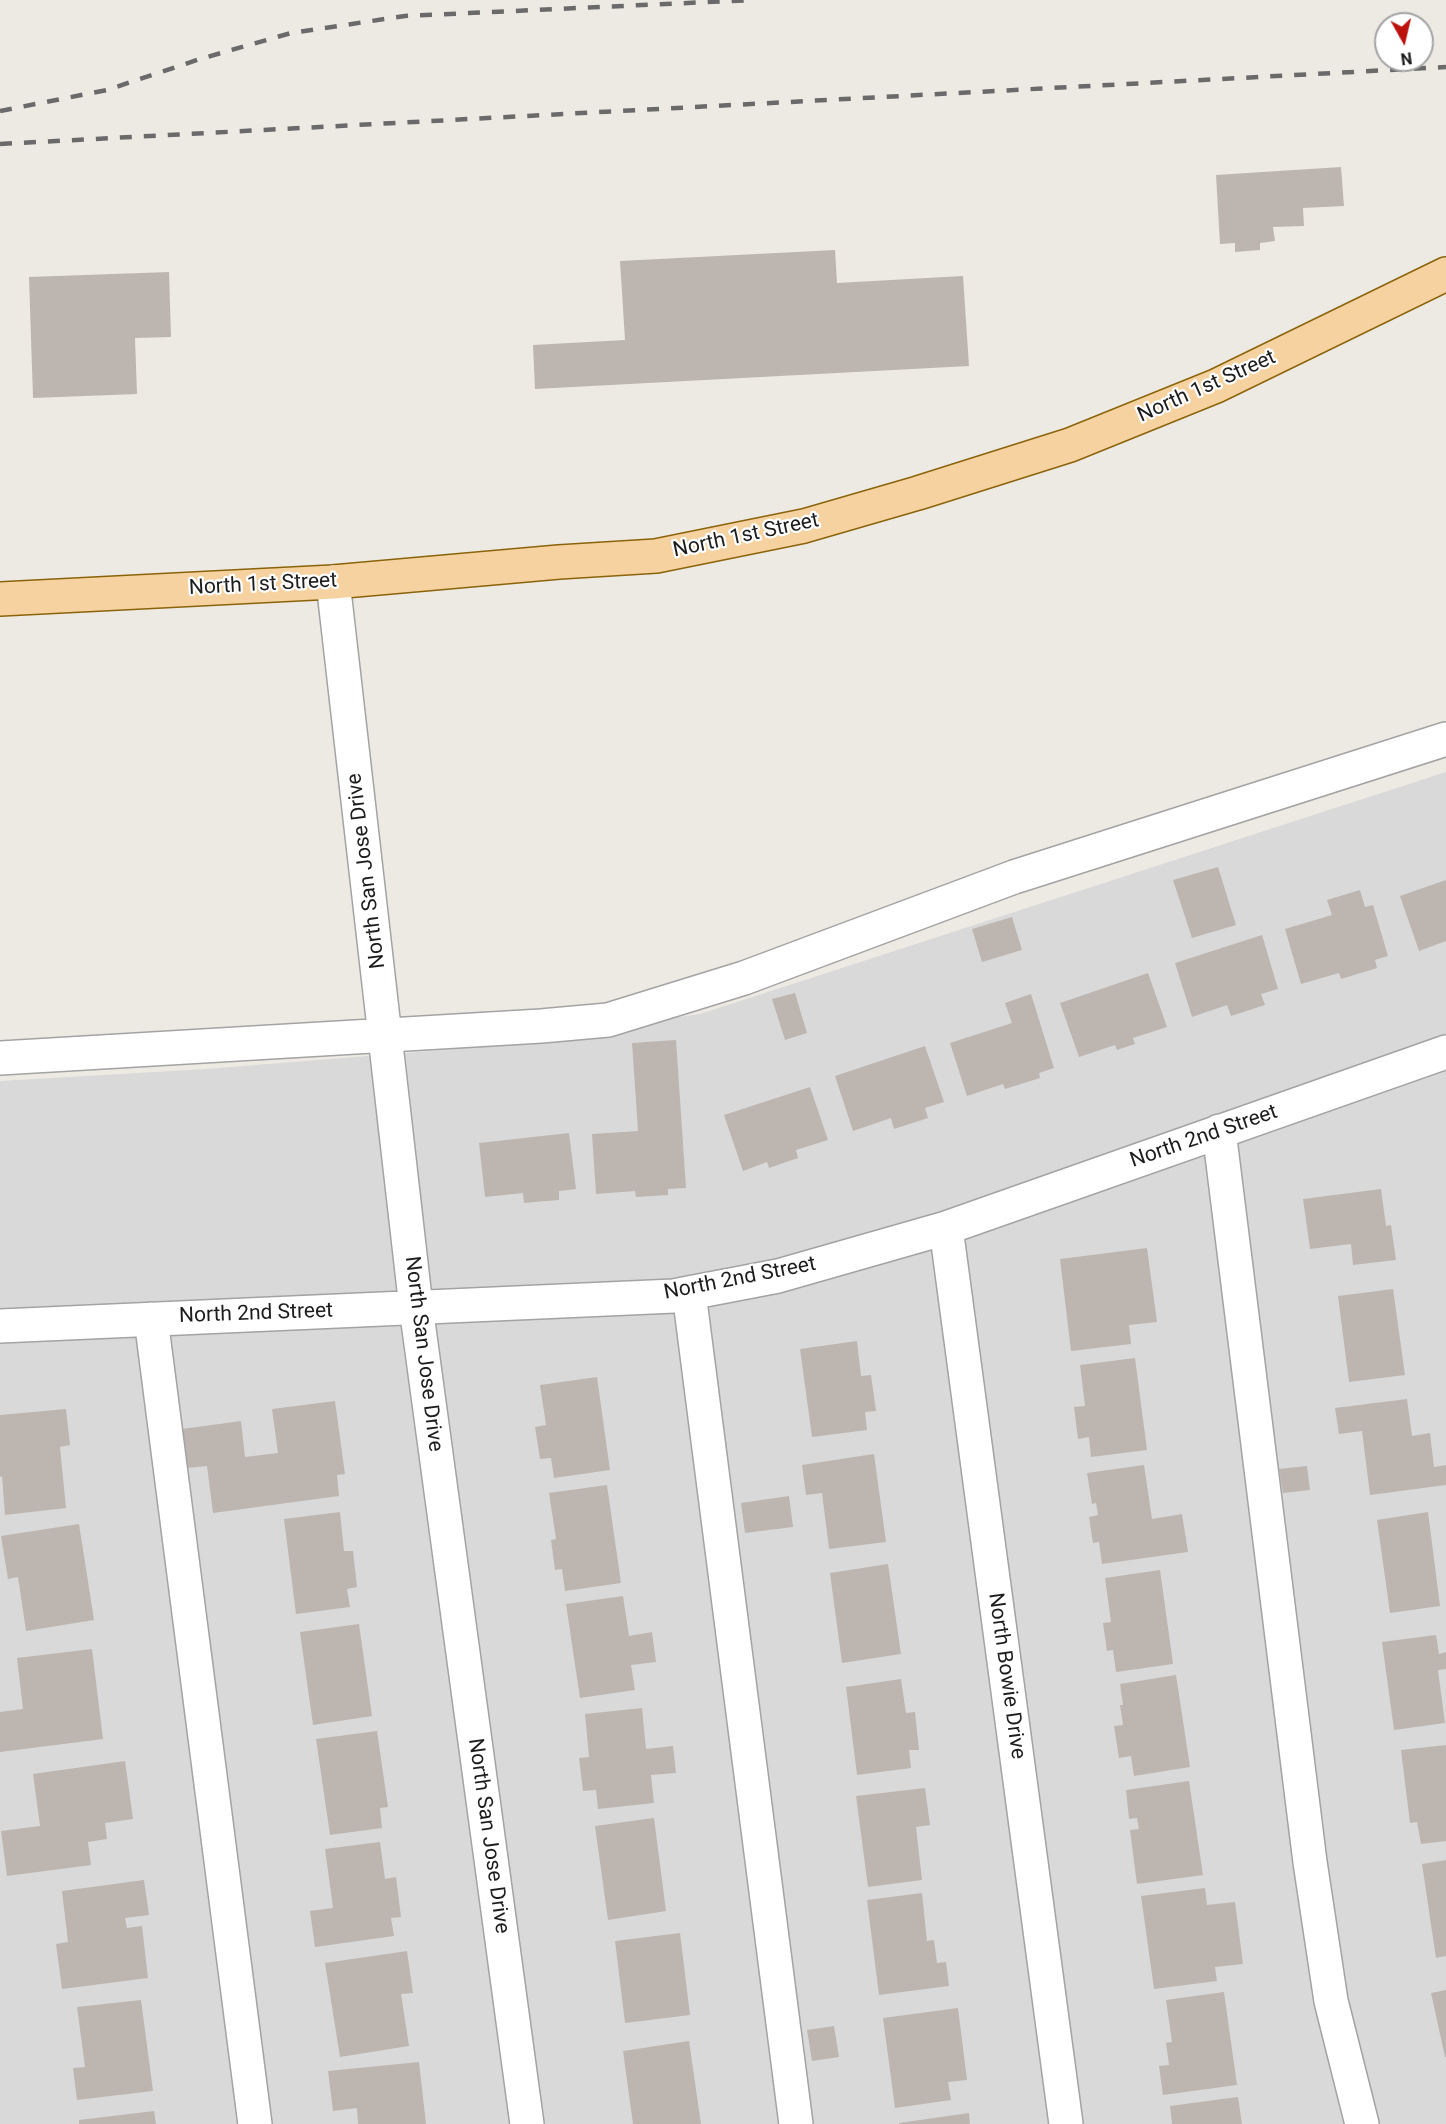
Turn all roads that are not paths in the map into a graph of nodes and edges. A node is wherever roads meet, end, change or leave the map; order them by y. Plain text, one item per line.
1 (1446, 274) edge
2 (333, 582) junction
3 (0, 599) edge
4 (1446, 739) edge
5 (385, 1035) junction
6 (1446, 1052) edge
7 (0, 1058) edge
8 (1219, 1131) junction
9 (946, 1228) junction
10 (689, 1293) junction
11 (416, 1308) junction
12 (151, 1319) junction
13 (0, 1326) edge
14 (255, 2124) edge
15 (527, 2124) edge
16 (796, 2124) edge
17 (1066, 2124) edge
18 (1362, 2124) edge

1 - 2 main road, North 1st Street
2 - 3 main road, North 1st Street
2 - 5 street, North San Jose Drive
4 - 5 street
5 - 7 street
5 - 11 street, North San Jose Drive
6 - 8 street, North 2nd Street
8 - 9 street, North 2nd Street
8 - 18 street
9 - 10 street, North 2nd Street
9 - 17 street, North Bowie Drive
10 - 11 street, North 2nd Street
10 - 16 street
11 - 12 street, North 2nd Street
11 - 15 street, North San Jose Drive
12 - 13 street, North 2nd Street
12 - 14 street

